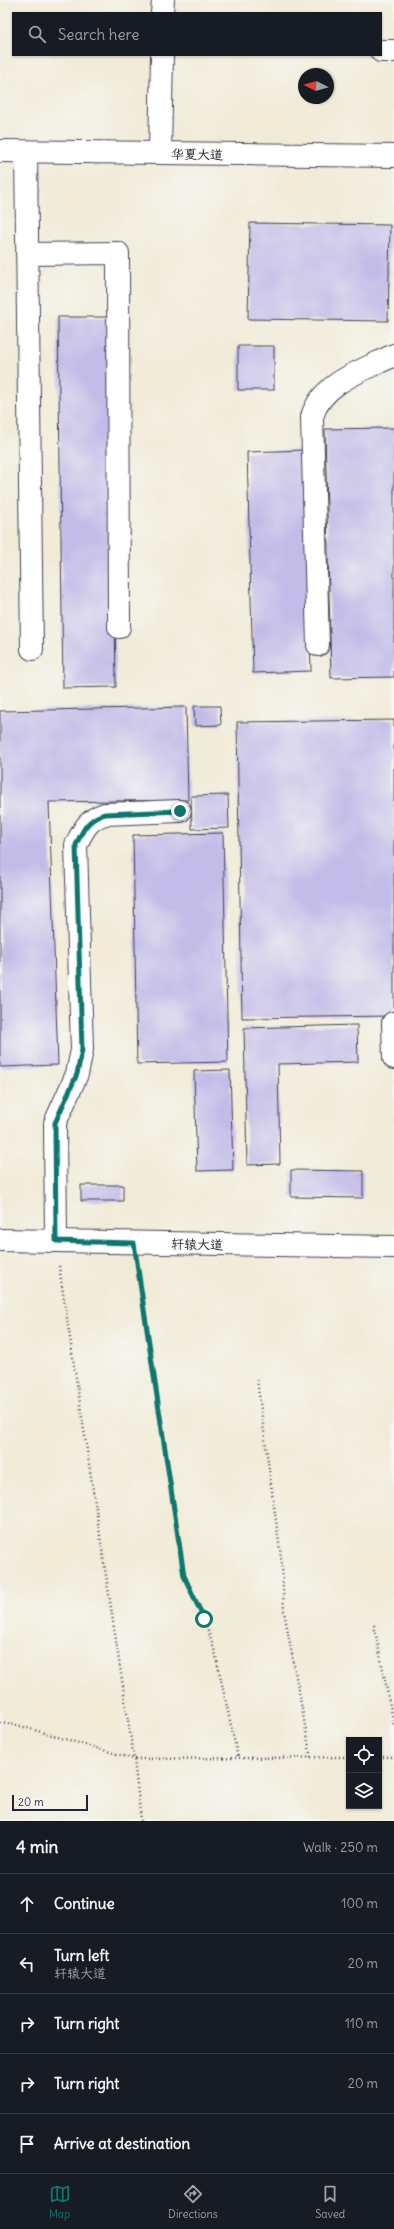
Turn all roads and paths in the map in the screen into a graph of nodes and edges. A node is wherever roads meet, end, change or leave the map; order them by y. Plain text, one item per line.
1 (163, 0) edge
2 (162, 12) edge
3 (382, 51) edge
4 (394, 51) edge
5 (162, 56) edge
6 (0, 151) edge
7 (26, 152) junction
8 (160, 153) junction
9 (394, 156) edge
10 (27, 254) junction
11 (394, 355) edge
12 (118, 627) dead end
13 (318, 645) dead end
14 (32, 650) dead end
15 (180, 811) dead end
16 (393, 1023) edge
17 (394, 1058) edge
18 (0, 1240) edge
19 (56, 1241) junction
20 (134, 1243) junction
21 (394, 1247) edge
22 (257, 1380) dead end
23 (374, 1625) dead end
24 (0, 1722) edge
25 (394, 1724) edge
26 (346, 1757) edge
27 (382, 1757) edge
28 (394, 1757) edge
29 (238, 1758) junction
30 (311, 1758) junction
31 (134, 1759) junction
32 (141, 1821) edge

1 - 2 street
3 - 4 street
5 - 8 street
6 - 7 street, 华夏大道
7 - 8 street, 华夏大道
7 - 10 street
8 - 9 street, 华夏大道
10 - 12 street
10 - 14 street
11 - 13 street
15 - 19 street
16 - 17 street
18 - 19 street, 轩辕大道
19 - 20 street, 轩辕大道
19 - 31 path
20 - 21 street, 轩辕大道
20 - 29 path
22 - 30 path
23 - 25 path
24 - 31 path
26 - 30 path
27 - 28 path
29 - 30 path
29 - 31 path
31 - 32 path

